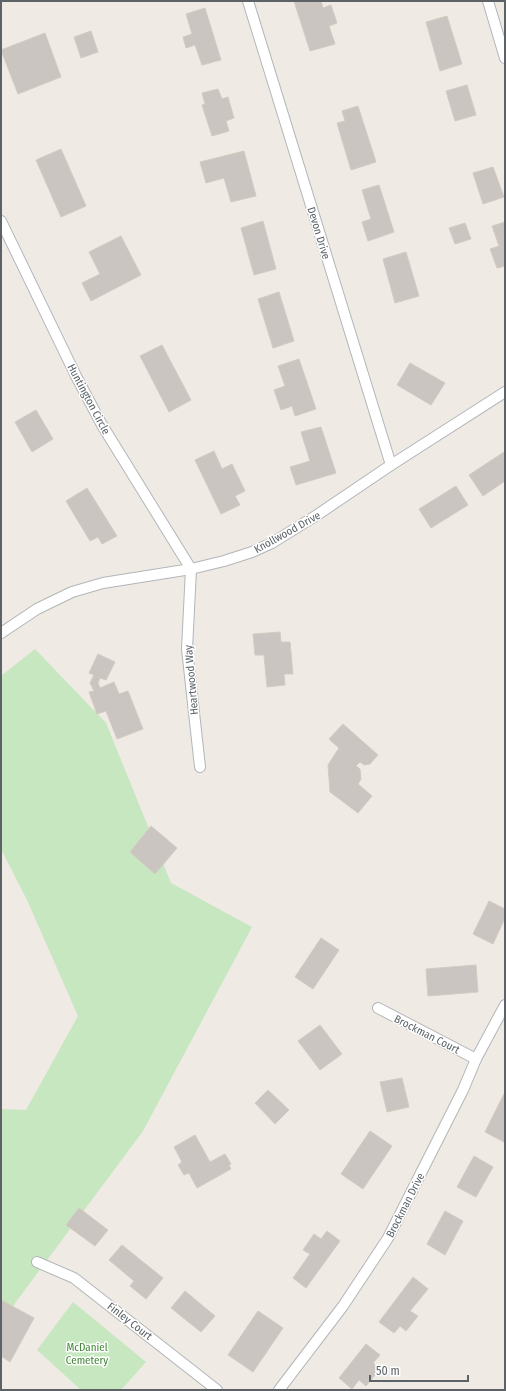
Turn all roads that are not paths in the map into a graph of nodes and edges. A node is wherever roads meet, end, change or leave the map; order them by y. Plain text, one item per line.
1 (248, 1) edge
2 (488, 1) edge
3 (505, 58) edge
4 (1, 221) edge
5 (503, 397) edge
6 (391, 465) junction
7 (191, 569) junction
8 (1, 633) edge
9 (200, 767) dead end
10 (505, 1005) edge
11 (378, 1008) dead end
12 (476, 1059) junction
13 (36, 1262) dead end
14 (217, 1390) edge
15 (279, 1390) edge

1 - 6 street, Devon Drive
2 - 3 street
4 - 7 street, Huntington Circle
5 - 6 street, Knollwood Drive
6 - 7 street, Knollwood Drive
7 - 8 street, Knollwood Drive
7 - 9 street, Heartwood Way
10 - 12 street, Brockman Drive
11 - 12 street, Brockman Court
12 - 15 street, Brockman Drive
13 - 14 street, Finley Court

